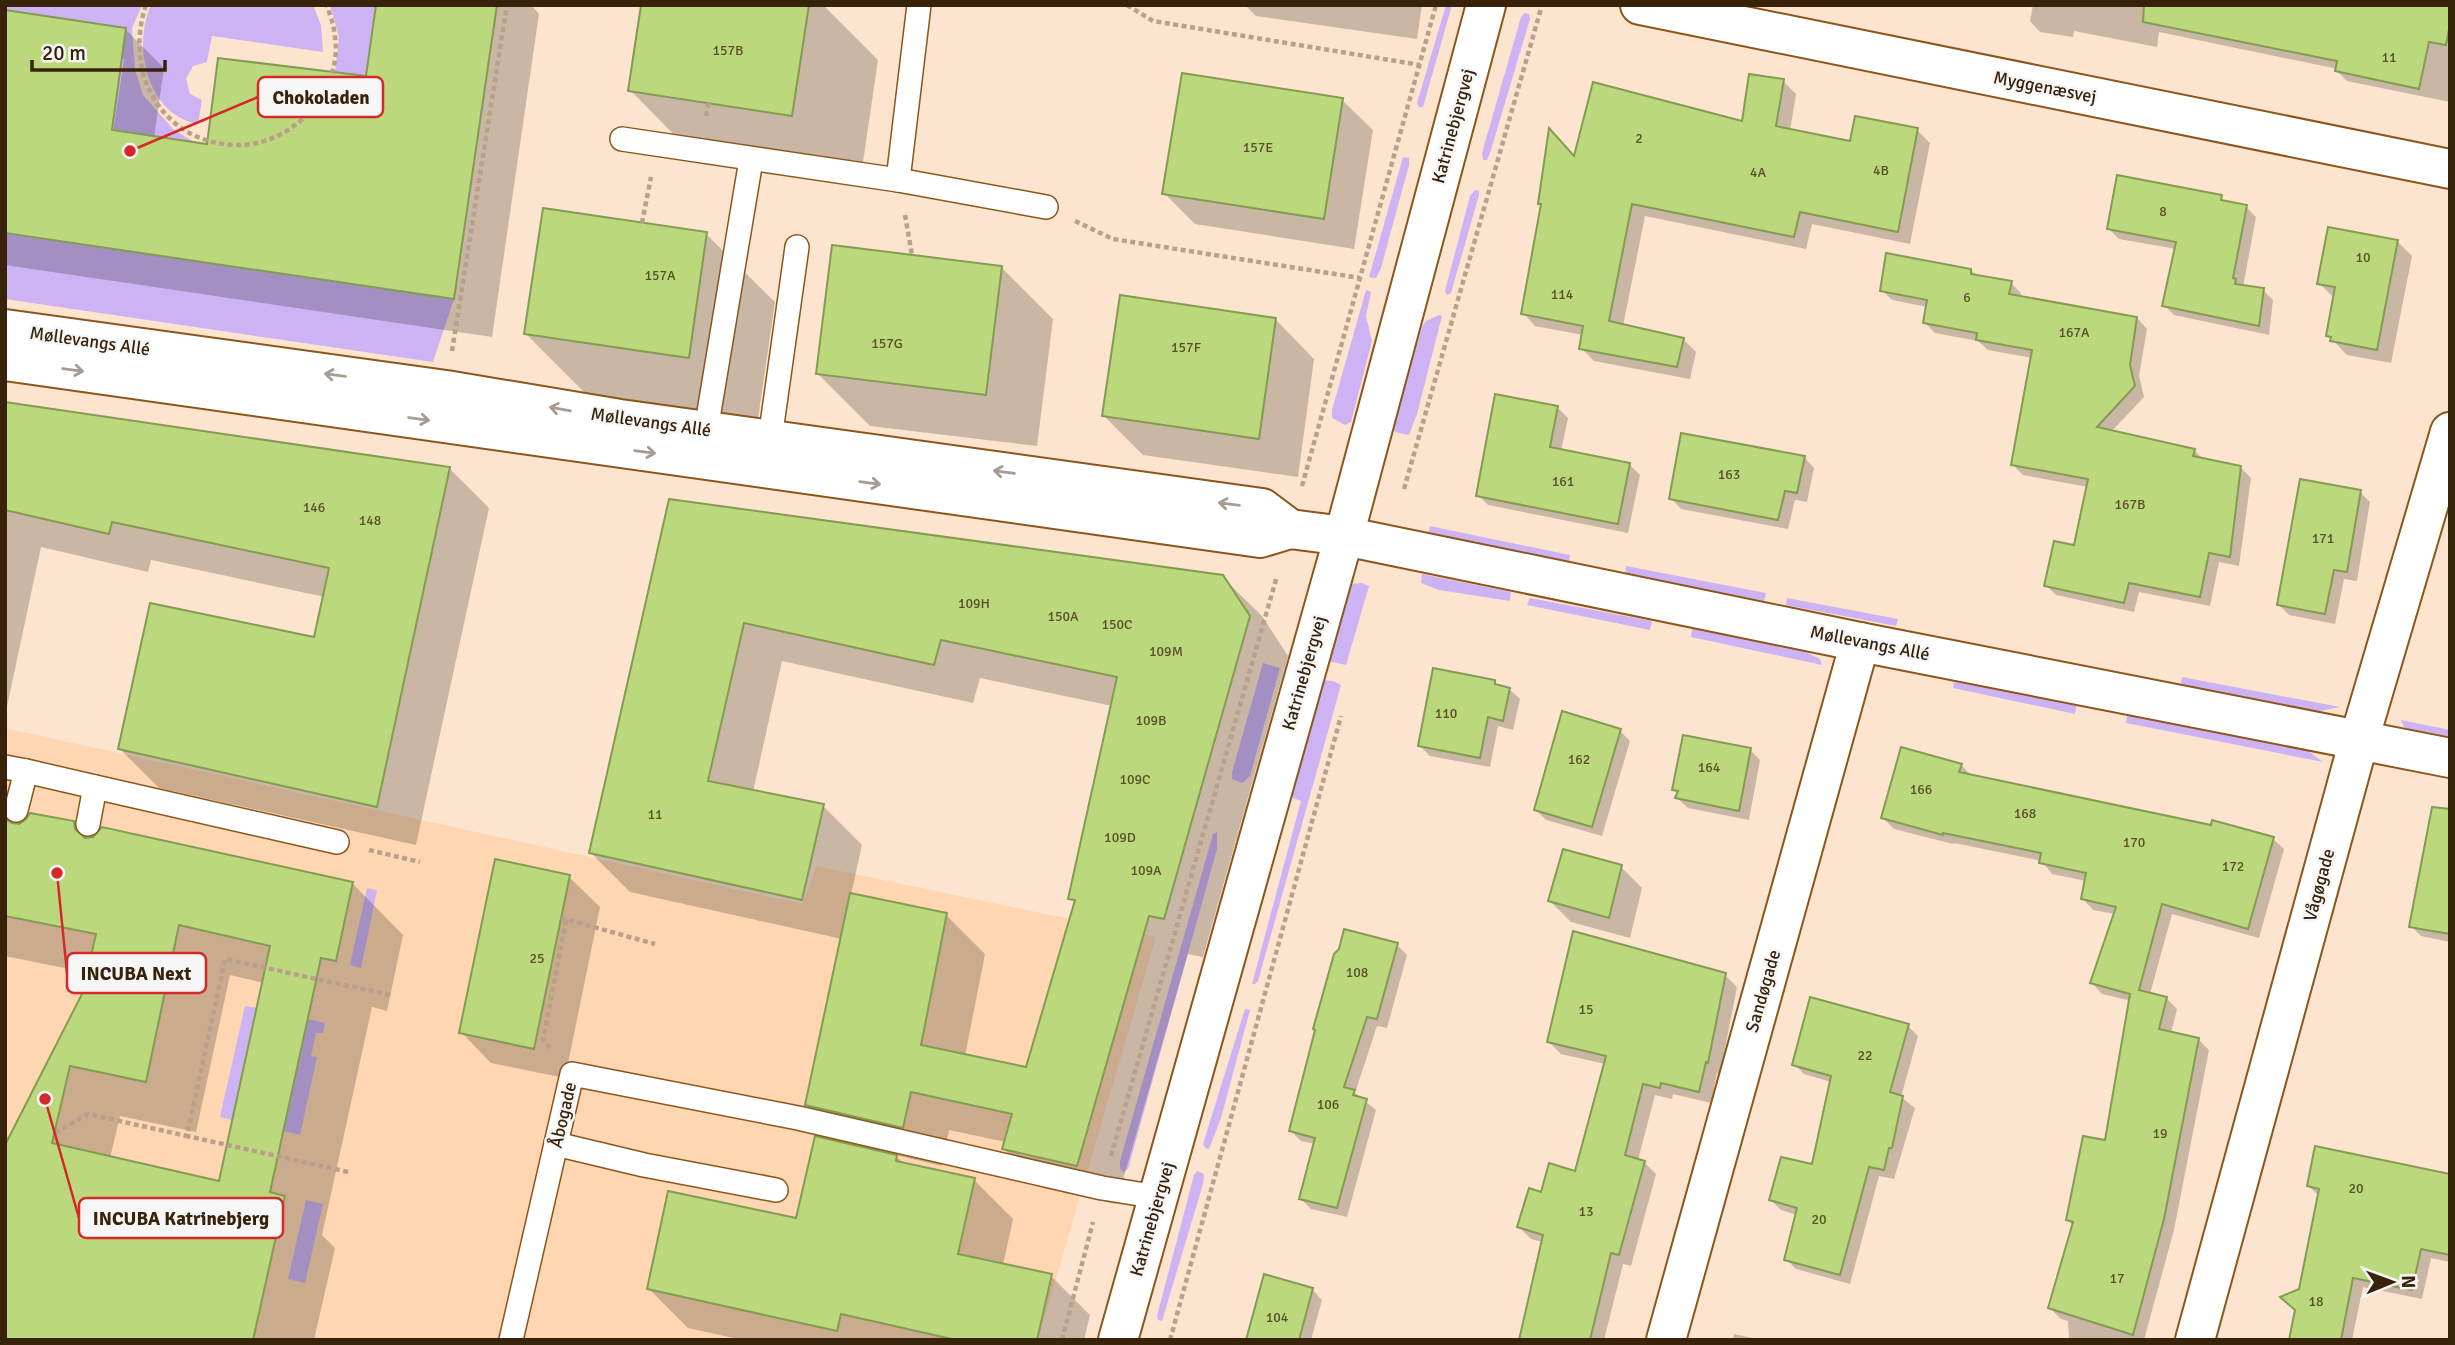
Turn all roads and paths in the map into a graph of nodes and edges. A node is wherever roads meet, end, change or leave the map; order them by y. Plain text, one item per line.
1 (146, 5) edge
2 (327, 5) edge
3 (507, 5) edge
4 (919, 5) edge
5 (1127, 5) edge
6 (1436, 5) edge
7 (1486, 5) edge
8 (1542, 5) edge
9 (1640, 5) edge
10 (1702, 11) edge
11 (1420, 65) junction
12 (622, 139) dead end
13 (657, 145) junction
14 (751, 160) junction
15 (2450, 169) edge
16 (898, 180) junction
17 (1046, 207) joint
18 (642, 223) dead end
19 (797, 247) dead end
20 (1360, 278) junction
21 (5, 329) edge
22 (5, 361) edge
23 (446, 390) junction
24 (706, 430) junction
25 (2450, 432) edge
26 (770, 439) junction
27 (1290, 529) junction
28 (1343, 536) junction
29 (1388, 545) junction
30 (1860, 642) junction
31 (1344, 706) dead end
32 (2360, 740) junction
33 (2450, 758) edge
34 (15, 769) edge
35 (95, 787) junction
36 (16, 810) dead end
37 (88, 824) dead end
38 (337, 842) joint
39 (420, 862) dead end
40 (655, 944) dead end
41 (390, 995) dead end
42 (543, 1040) dead end
43 (55, 1133) dead end
44 (187, 1136) junction
45 (556, 1144) junction
46 (348, 1172) dead end
47 (1102, 1188) junction
48 (776, 1190) dead end
49 (1158, 1197) junction
50 (511, 1340) edge
51 (1062, 1340) edge
52 (1118, 1340) edge
53 (1170, 1340) edge
54 (1666, 1340) edge
55 (2195, 1340) edge

1 - 2 path
3 - 23 path
4 - 16 lane
5 - 11 path
6 - 11 path
7 - 28 street, Katrinebjergvej
8 - 29 path
9 - 10 street, Myggenæsvej
10 - 15 street, Myggenæsvej
11 - 20 path
12 - 13 lane
13 - 14 lane
13 - 18 path
14 - 16 lane
14 - 24 lane
16 - 17 lane
17 - 20 path
19 - 26 lane
20 - 27 path
23 -> 21 street, Møllevangs Allé
22 -> 27 street, Møllevangs Allé
24 -> 23 street, Møllevangs Allé
24 - 26 street, Møllevangs Allé
25 - 32 street, Vågøgade
27 -> 26 street, Møllevangs Allé
27 - 28 street, Møllevangs Allé
27 - 47 path
28 - 29 street, Møllevangs Allé
28 - 49 street, Katrinebjergvej
29 - 30 street, Møllevangs Allé
30 - 32 street, Møllevangs Allé
30 - 54 street, Sandøgade
31 - 53 path
32 - 33 street, Møllevangs Allé
32 - 55 street, Vågøgade
34 - 35 lane
34 - 36 lane
35 - 37 lane
35 - 38 lane
38 - 39 path
40 - 42 path
41 - 44 path
43 - 44 path
44 - 46 path
45 - 47 lane, Åbogade
45 - 48 lane
45 - 50 lane, Åbogade
47 - 49 lane
47 - 51 path
49 - 52 street, Katrinebjergvej

